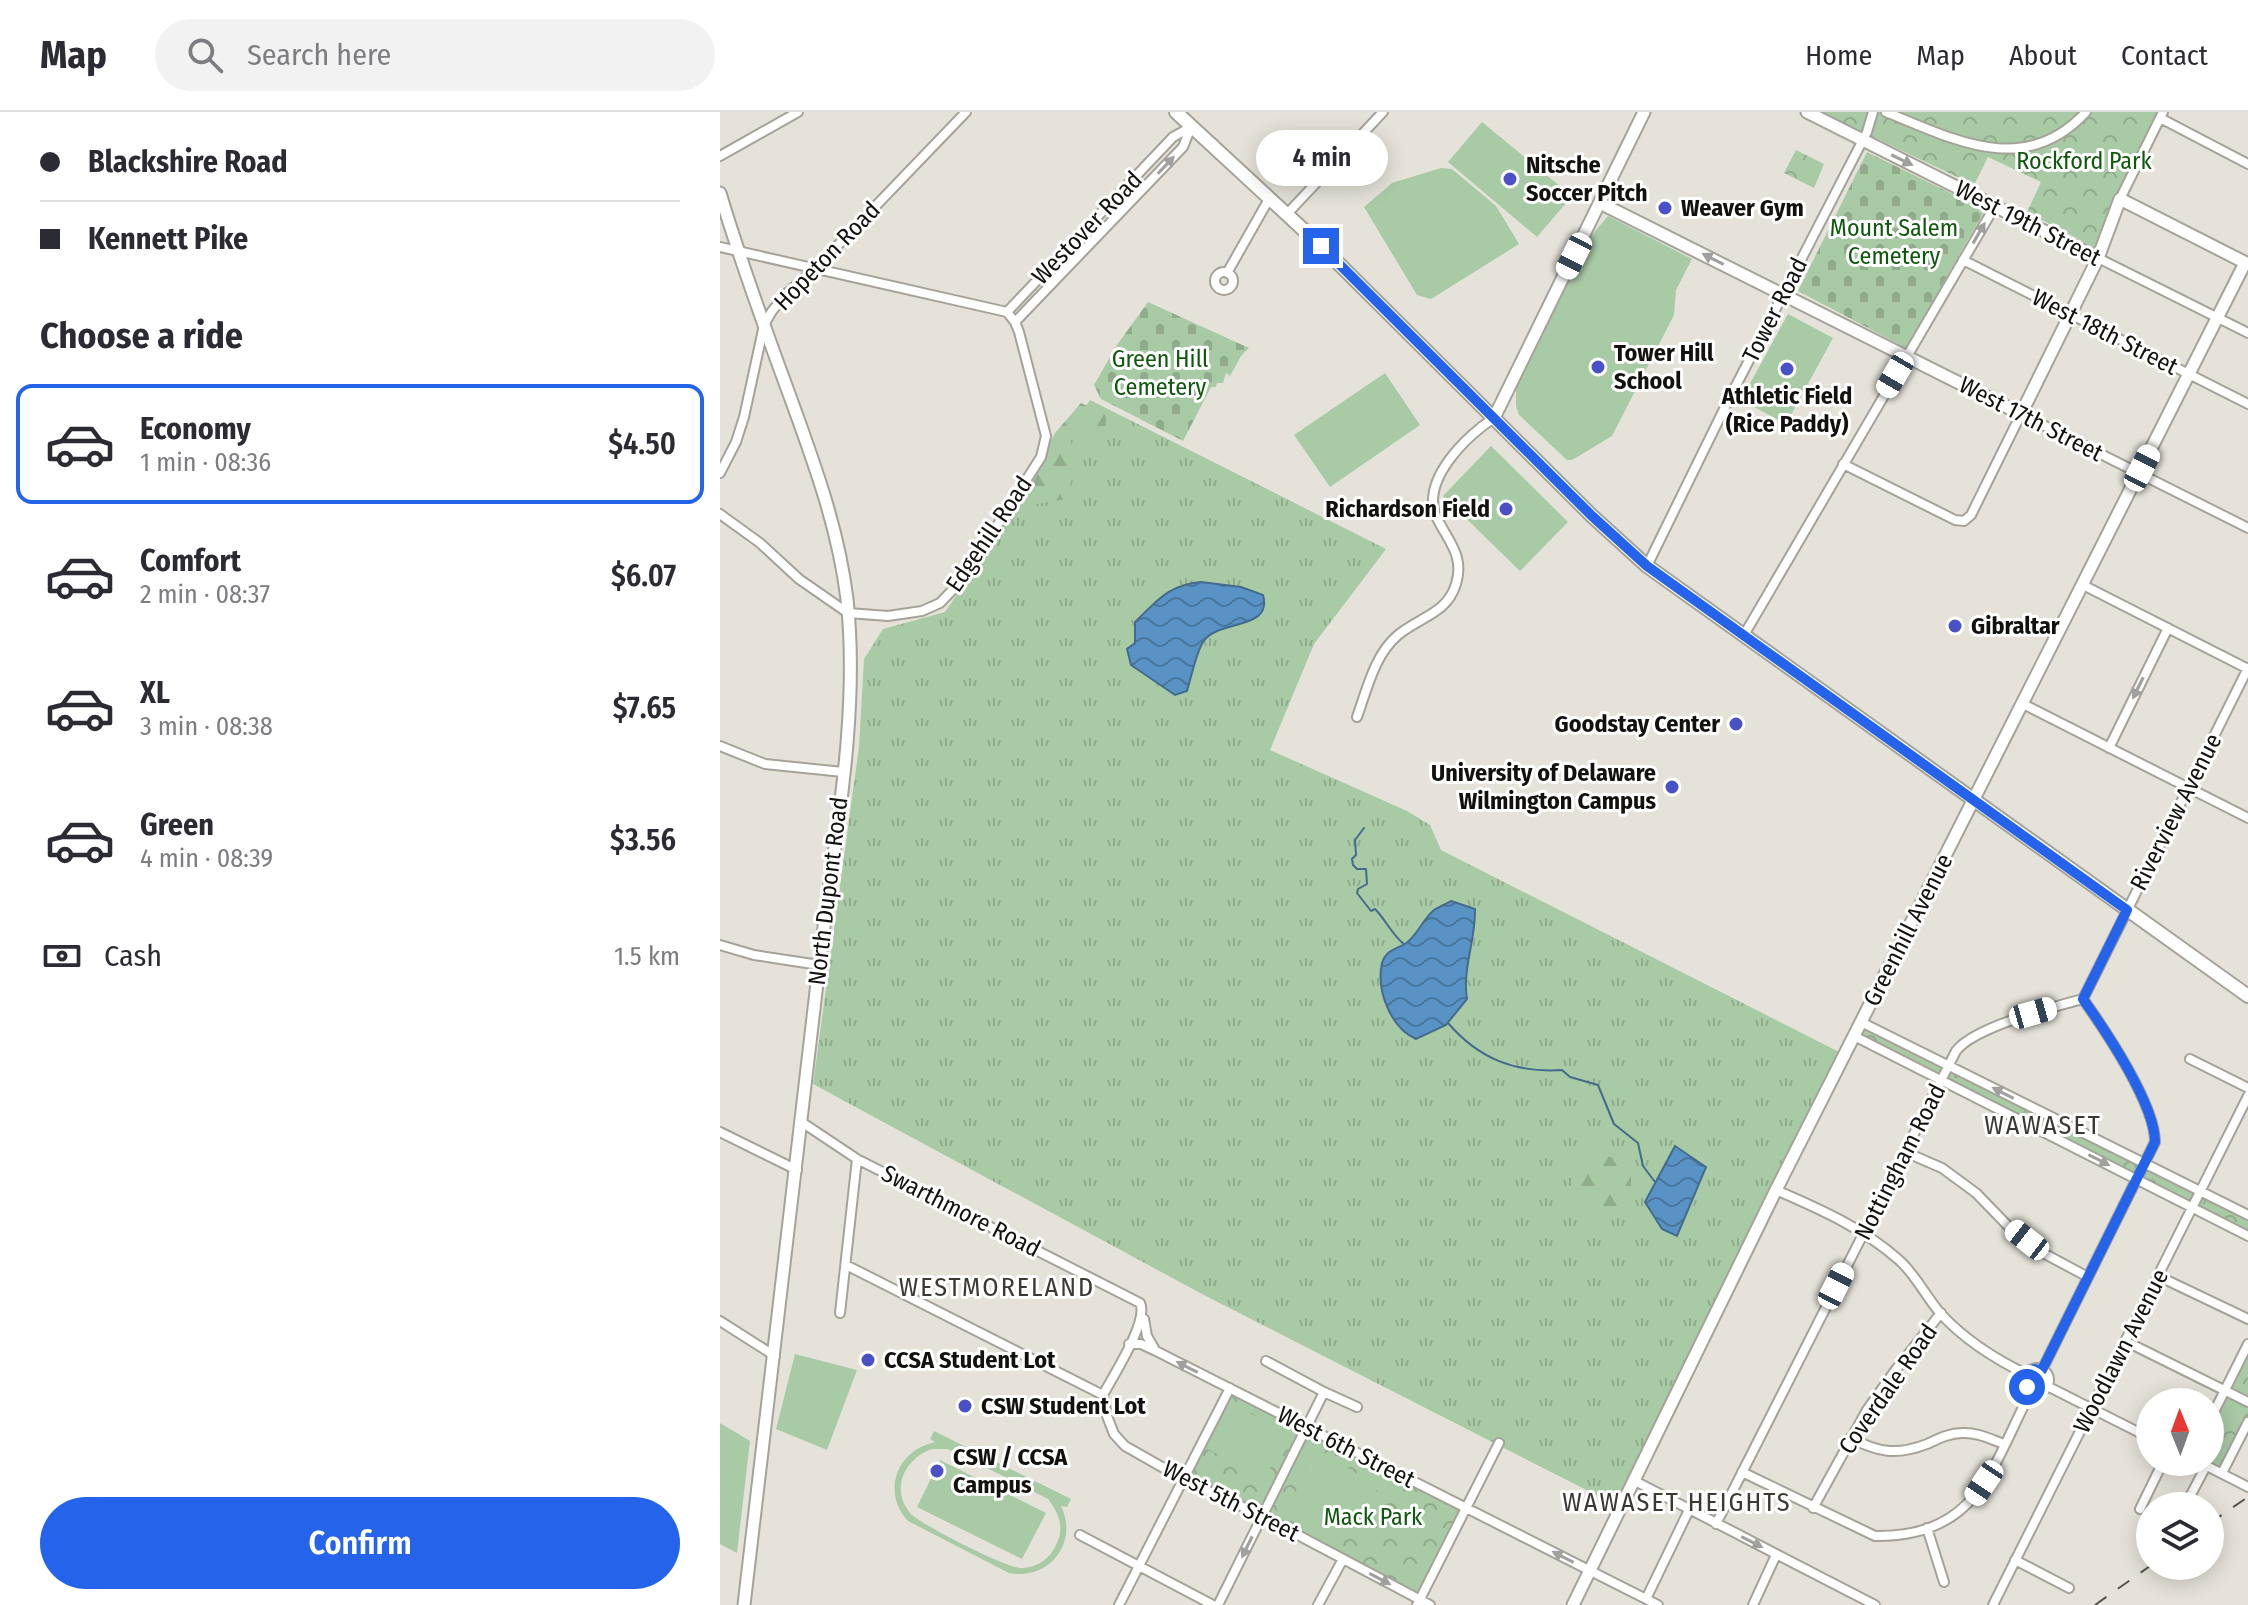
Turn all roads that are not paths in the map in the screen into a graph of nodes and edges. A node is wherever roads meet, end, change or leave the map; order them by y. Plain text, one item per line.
1 (798, 112) edge
2 (966, 112) edge
3 (1176, 112) edge
4 (1383, 112) edge
5 (1644, 112) edge
6 (1807, 112) edge
7 (1873, 112) edge
8 (1886, 112) edge
9 (2086, 112) edge
10 (2161, 115) edge
11 (1191, 127) junction
12 (1861, 140) junction
13 (720, 156) edge
14 (2248, 164) edge
15 (720, 193) edge
16 (1269, 199) junction
17 (2120, 199) junction
18 (1600, 203) junction
19 (1995, 206) junction
20 (1286, 215) junction
21 (720, 247) edge
22 (737, 252) junction
23 (2098, 258) junction
24 (1963, 260) junction
25 (2247, 262) edge
26 (817, 267) junction
27 (1227, 273) dead end
28 (1783, 294) junction
29 (1007, 312) junction
30 (2070, 314) junction
31 (2218, 317) junction
32 (1015, 322) junction
33 (764, 325) junction
34 (2248, 333) edge
35 (1906, 356) junction
36 (2189, 374) junction
37 (2248, 404) edge
38 (2021, 414) junction
39 (1494, 418) junction
40 (1843, 464) junction
41 (720, 473) edge
42 (2139, 473) junction
43 (720, 516) edge
44 (2248, 528) edge
45 (1647, 566) junction
46 (2083, 585) junction
47 (848, 613) junction
48 (2168, 628) junction
49 (1744, 635) junction
50 (2248, 668) edge
51 (2023, 704) junction
52 (1357, 717) dead end
53 (720, 746) edge
54 (2109, 748) junction
55 (843, 772) junction
56 (2188, 788) junction
57 (1974, 801) junction
58 (2248, 818) edge
59 (2127, 910) junction
60 (720, 945) edge
61 (819, 965) junction
62 (2248, 996) edge
63 (2083, 999) junction
64 (1861, 1022) junction
65 (1854, 1036) junction
66 (2190, 1059) dead end
67 (1949, 1066) junction
68 (1941, 1081) junction
69 (2248, 1088) edge
70 (2248, 1096) edge
71 (803, 1123) junction
72 (720, 1132) edge
73 (1905, 1152) junction
74 (857, 1159) junction
75 (2146, 1164) junction
76 (797, 1170) junction
77 (2138, 1180) junction
78 (1776, 1190) junction
79 (2200, 1191) junction
80 (2192, 1208) junction
81 (2248, 1215) edge
82 (1863, 1233) junction
83 (2248, 1236) edge
84 (846, 1265) junction
85 (2158, 1276) junction
86 (2088, 1277) junction
87 (840, 1313) dead end
88 (1941, 1313) junction
89 (1143, 1314) junction
90 (2248, 1319) edge
91 (720, 1321) edge
92 (2125, 1341) junction
93 (1129, 1344) junction
94 (2248, 1344) edge
95 (1156, 1351) junction
96 (775, 1356) junction
97 (1266, 1361) dead end
98 (2042, 1370) junction
99 (2026, 1374) junction
100 (2047, 1386) junction
101 (1230, 1388) junction
102 (2218, 1388) edge
103 (2031, 1391) junction
104 (2224, 1391) joint
105 (1324, 1392) junction
106 (1103, 1395) junction
107 (2248, 1402) edge
108 (1357, 1407) dead end
109 (2092, 1409) junction
110 (2248, 1422) edge
111 (1307, 1427) junction
112 (2136, 1431) edge
113 (1850, 1438) junction
114 (1499, 1443) dead end
115 (2004, 1444) junction
116 (2224, 1469) edge
117 (1742, 1472) junction
118 (2224, 1474) edge
119 (1183, 1479) junction
120 (1633, 1480) junction
121 (2247, 1486) edge
122 (1467, 1508) junction
123 (1813, 1508) junction
124 (1689, 1510) junction
125 (1262, 1516) junction
126 (1716, 1524) junction
127 (1927, 1528) junction
128 (1080, 1535) dead end
129 (1776, 1555) junction
130 (1343, 1559) junction
131 (2015, 1560) junction
132 (1139, 1566) junction
133 (1590, 1571) junction
134 (1944, 1582) dead end
135 (2069, 1588) dead end
136 (1646, 1599) junction
137 (1418, 1602) edge
138 (1862, 1602) edge
139 (744, 1605) edge
140 (1119, 1605) edge
141 (1216, 1605) edge
142 (1318, 1605) edge
143 (1430, 1605) edge
144 (1573, 1605) edge
145 (1658, 1605) edge
146 (1753, 1605) edge
147 (1875, 1605) edge
148 (1993, 1605) edge

1 - 13 street
2 - 26 street, Hopeton Road
3 - 11 main road
4 - 20 street
5 - 18 street
6 - 12 street, West 19th Street
7 - 12 street, Tower Road
8 - 9 street
10 - 14 street
10 - 17 street
11 - 16 main road
11 - 29 street, Westover Road
32 -> 11 street, Westover Road
12 -> 19 street, West 19th Street
12 - 28 street, Tower Road
15 - 22 street, North Dupont Road
16 - 20 main road
16 - 27 street
17 - 23 street
17 - 25 street
28 -> 18 street, West 17th Street
18 - 39 street
19 - 23 street, West 19th Street
24 -> 19 street
20 - 39 main road
21 - 22 street
22 - 26 street
22 - 33 street, North Dupont Road
23 - 30 street
23 - 31 street, West 19th Street
24 - 30 street, West 18th Street
24 - 35 street
25 - 31 street, Greenhill Avenue
26 - 29 street
26 - 33 street, Hopeton Road
28 - 35 street, West 17th Street
28 - 45 street, Tower Road
29 - 32 street, Edgehill Road
30 - 36 street, West 18th Street
30 - 38 street
31 - 34 street, West 19th Street
31 - 36 street, Greenhill Avenue
32 - 47 street, Edgehill Road
33 - 41 street, Hopeton Road
33 - 47 street, North Dupont Road
35 - 38 street, West 17th Street
35 - 40 street
36 - 37 street, West 18th Street
36 - 42 street, Greenhill Avenue
38 - 40 street
38 - 42 street, West 17th Street
39 - 45 main road
39 - 52 street
40 - 49 street
42 - 44 street, West 17th Street
42 - 46 street, Greenhill Avenue
43 - 47 street
45 - 49 main road
46 - 48 street
46 - 51 street, Greenhill Avenue
47 - 55 street, North Dupont Road
48 - 50 street
48 -> 54 street
49 - 57 main road
50 - 56 street, Riverview Avenue
51 - 54 street
51 - 57 street, Greenhill Avenue
53 - 55 street
54 - 56 street
55 - 61 street, North Dupont Road
56 - 58 street
56 - 59 street, Riverview Avenue
57 - 59 main road
57 - 64 street, Greenhill Avenue
59 - 62 main road
59 - 63 street, Riverview Avenue
60 - 61 street
61 - 71 street, North Dupont Road
63 - 67 street, Nottingham Road
63 - 75 street
64 - 65 street, Greenhill Avenue
64 - 67 street
65 - 68 street
65 - 78 street, Greenhill Avenue
66 - 69 street
67 - 68 street, Nottingham Road
75 -> 67 street
68 - 73 street, Nottingham Road
68 -> 77 street
70 - 79 street, Woodlawn Avenue
71 - 74 street, Swarthmore Road
71 - 76 street, North Dupont Road
72 - 76 street
73 - 82 street, Nottingham Road
73 - 86 street
74 - 84 street
74 - 89 street, Swarthmore Road
75 - 77 street
75 - 79 street
76 - 96 street, North Dupont Road
77 - 80 street
77 - 86 street
78 - 82 street
78 - 120 street, Greenhill Avenue
79 - 80 street, Woodlawn Avenue
79 - 81 street
80 - 83 street
80 - 85 street, Woodlawn Avenue
82 - 88 street
82 - 117 street, Nottingham Road
84 - 87 street
84 - 106 street
85 - 90 street
85 - 92 street, Woodlawn Avenue
86 - 98 street
88 - 99 street
88 - 113 street, Coverdale Road
89 - 93 street
89 - 95 street
91 - 96 street
92 - 102 street
92 - 109 street, Woodlawn Avenue
93 - 95 street, West 6th Street
93 - 106 street
94 - 104 street
101 -> 95 street, West 6th Street
96 - 139 street, North Dupont Road
97 - 105 street
98 - 99 street
98 - 100 street
99 - 103 street
100 - 103 street
100 - 109 street
101 - 111 street, West 6th Street
101 - 119 street
103 - 115 street
104 - 107 street
105 - 108 street
105 - 111 street
106 - 119 street, West 5th Street
109 - 112 street
109 - 131 street, Woodlawn Avenue
110 - 116 street
111 - 122 street, West 6th Street
111 - 125 street
113 - 115 street
113 - 123 street, Coverdale Road
114 - 122 street
115 - 127 street
117 - 123 street
117 - 126 street, Nottingham Road
118 - 121 street
119 - 125 street, West 5th Street
119 - 132 street
120 - 124 street
120 - 133 street, Greenhill Avenue
133 -> 122 street, West 6th Street
122 - 137 street
123 - 127 street
124 - 126 street
124 - 136 street
125 - 130 street, West 5th Street
125 -> 141 street
126 -> 129 street
127 - 134 street
128 - 132 street
129 - 138 street
129 - 146 street
130 -> 137 street, West 5th Street
130 - 142 street
131 - 135 street
131 - 148 street, Woodlawn Avenue
132 - 140 street
132 - 141 street
133 - 136 street, West 6th Street
133 - 144 street, Greenhill Avenue
136 - 145 street, West 6th Street
137 - 143 street, West 5th Street
138 - 147 street

